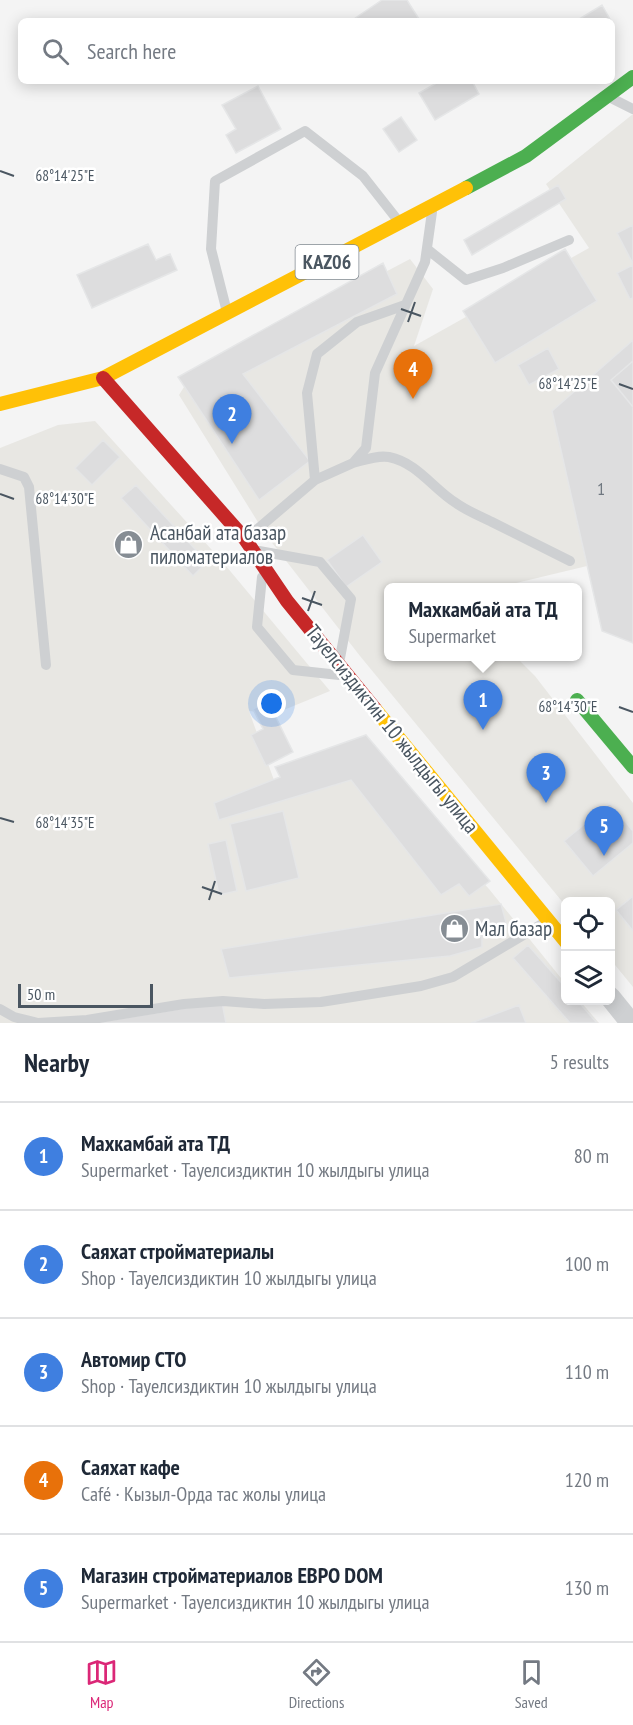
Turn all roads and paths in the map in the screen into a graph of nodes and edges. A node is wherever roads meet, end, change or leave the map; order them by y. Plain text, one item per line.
1 (633, 77) edge
2 (607, 96) junction
3 (633, 109) edge
4 (433, 206) junction
5 (400, 223) junction
6 (569, 240) dead end
7 (427, 249) junction
8 (405, 305) junction
9 (228, 314) junction
10 (103, 378) junction
11 (0, 404) edge
12 (353, 463) junction
13 (0, 469) edge
14 (315, 480) junction
15 (249, 545) junction
16 (570, 561) dead end
17 (263, 565) junction
18 (339, 664) junction
19 (46, 665) dead end
20 (348, 675) junction
21 (577, 700) dead end
22 (633, 767) edge
23 (548, 921) junction
24 (561, 936) edge
25 (615, 1004) edge
26 (0, 1009) edge
27 (631, 1023) edge

1 - 2 street, KАZ06
2 - 3 lane
2 - 4 street, KАZ06
4 - 5 street, KАZ06
4 - 7 lane
5 - 9 street, KАZ06
5 - 9 lane
6 - 7 lane
7 - 8 lane
8 - 12 lane
8 - 14 lane
9 - 10 street, KАZ06
10 - 11 street, KАZ06
10 - 15 street, Тауелсиздиктин 10 жылдыгы улица
12 - 14 lane
12 - 16 lane
13 - 19 lane
14 - 15 lane
15 - 17 street, Тауелсиздиктин 10 жылдыгы улица
15 - 18 lane
17 - 18 street, Тауелсиздиктин 10 жылдыгы улица
17 - 20 lane
18 - 20 street, Тауелсиздиктин 10 жылдыгы улица
20 - 23 street, Тауелсиздиктин 10 жылдыгы улица
21 - 22 street
23 - 24 street, Тауелсиздиктин 10 жылдыгы улица
23 - 26 lane
25 - 27 street

